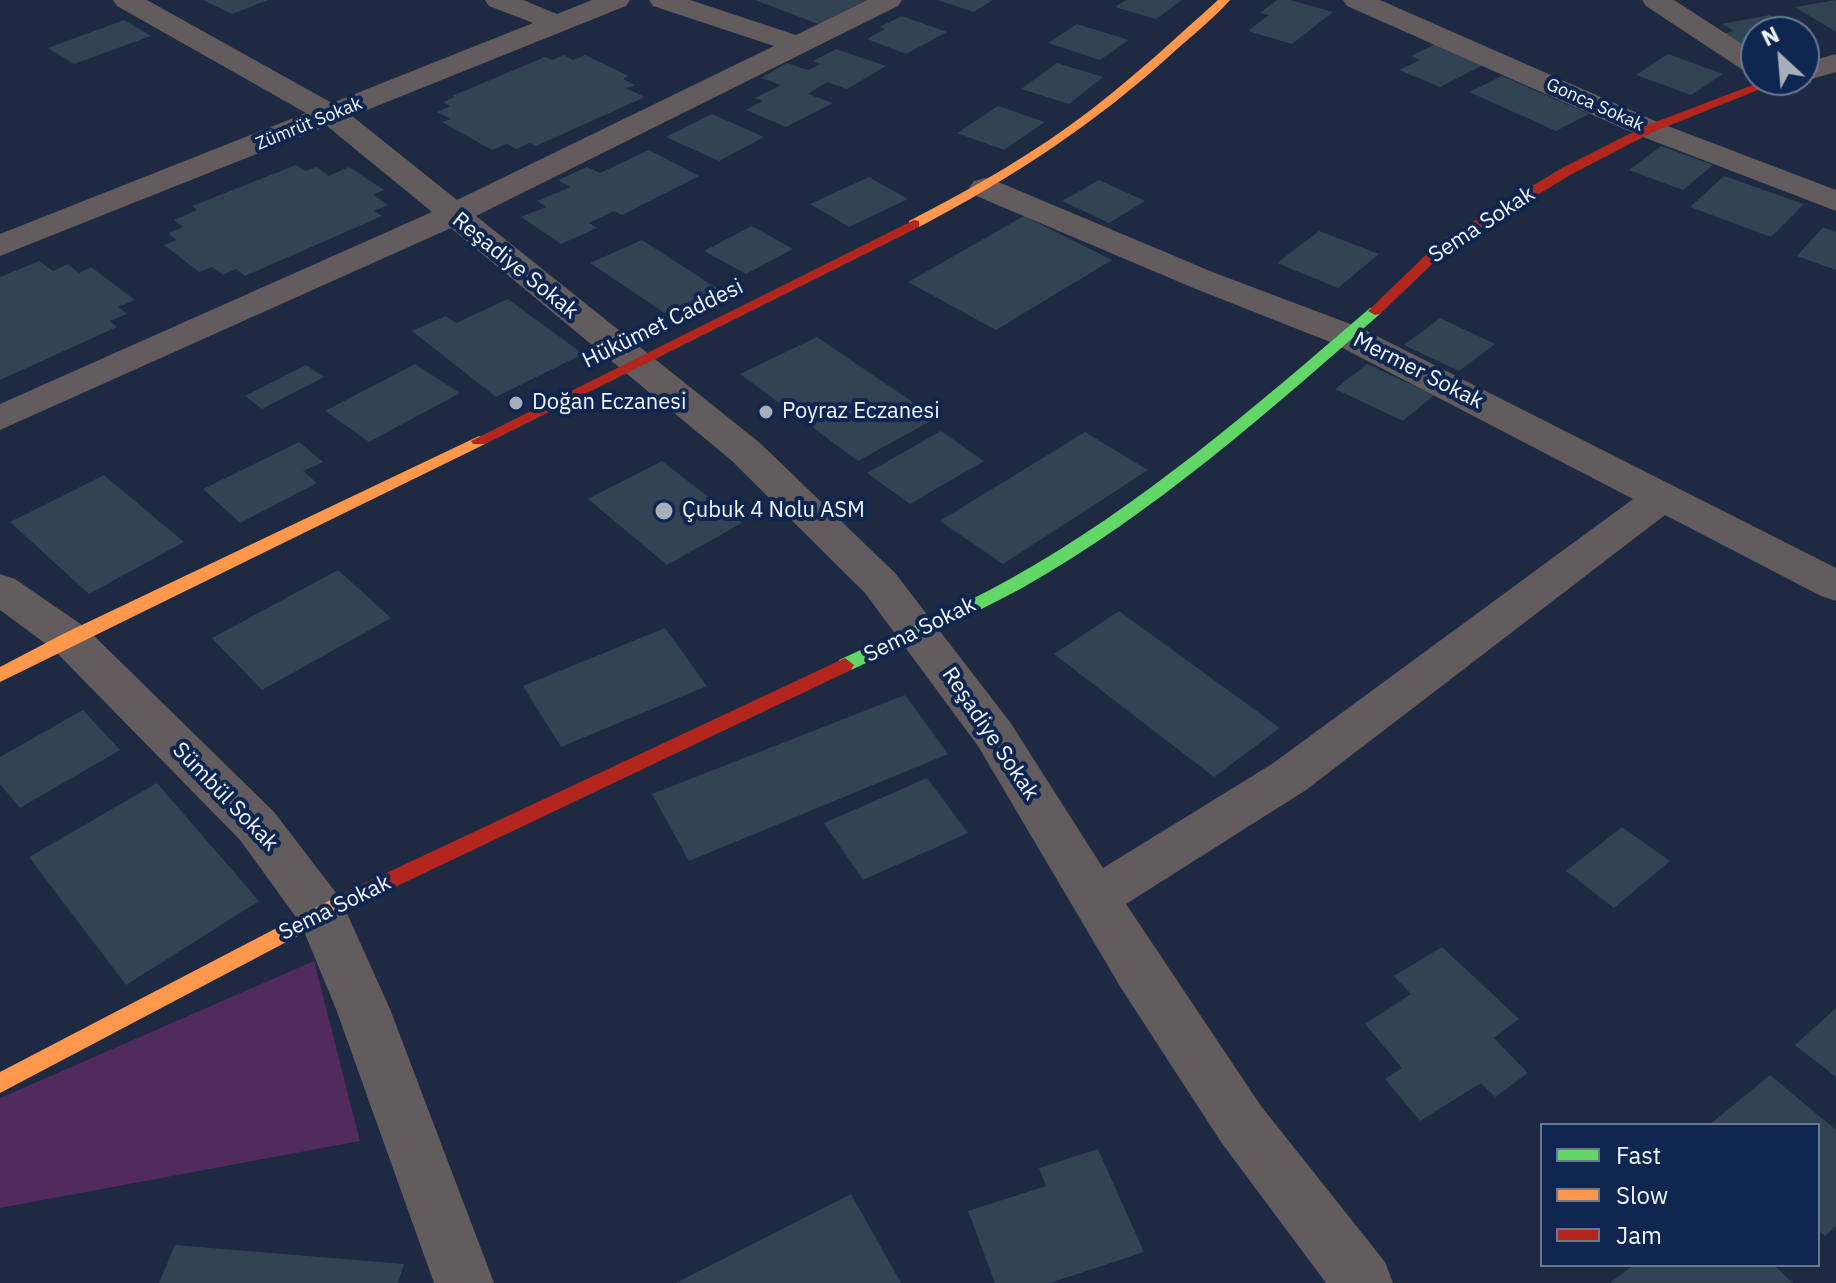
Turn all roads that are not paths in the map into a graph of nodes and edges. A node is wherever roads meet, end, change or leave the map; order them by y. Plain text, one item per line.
1 (127, 0) edge
2 (499, 0) edge
3 (616, 0) edge
4 (663, 0) edge
5 (888, 0) edge
6 (1224, 0) edge
7 (1357, 0) edge
8 (1656, 0) edge
9 (558, 24) junction
10 (800, 45) junction
11 (1740, 55) edge
12 (1740, 94) edge
13 (332, 115) junction
14 (1649, 129) junction
15 (985, 188) junction
16 (1836, 201) edge
17 (453, 215) junction
18 (0, 246) edge
19 (1348, 336) junction
20 (636, 365) junction
21 (0, 418) edge
22 (1663, 496) junction
23 (1836, 586) edge
24 (0, 589) edge
25 (919, 632) junction
26 (69, 638) junction
27 (0, 675) edge
28 (1095, 898) junction
29 (322, 913) junction
30 (0, 1083) edge
31 (464, 1283) edge
32 (1363, 1283) edge

1 - 13 street, Reşadiye Sokak
2 - 9 street
3 - 9 street, Zümrüt Sokak
4 - 10 street
5 - 10 street
6 - 15 street, Hükümet Caddesi
7 - 14 street, Gonca Sokak
8 - 11 street
9 - 13 street, Zümrüt Sokak
10 - 17 street
12 - 14 street, Sema Sokak
13 - 17 street, Reşadiye Sokak
13 - 18 street, Zümrüt Sokak
14 - 16 street, Gonca Sokak
14 - 19 street, Sema Sokak
15 - 19 street, Mermer Sokak
15 - 20 street, Hükümet Caddesi
17 - 20 street, Reşadiye Sokak
17 - 21 street
19 - 22 street, Mermer Sokak
19 - 25 street, Sema Sokak
20 - 25 street, Reşadiye Sokak
20 - 26 street, Hükümet Caddesi
22 - 23 street, Mermer Sokak
22 - 28 street
24 - 26 street, Sümbül Sokak
25 - 28 street, Reşadiye Sokak
25 - 29 street, Sema Sokak
26 - 27 street, Hükümet Caddesi
26 - 29 street, Sümbül Sokak
28 - 32 street, Reşadiye Sokak
29 - 30 street, Sema Sokak
29 - 31 street, Sümbül Sokak

